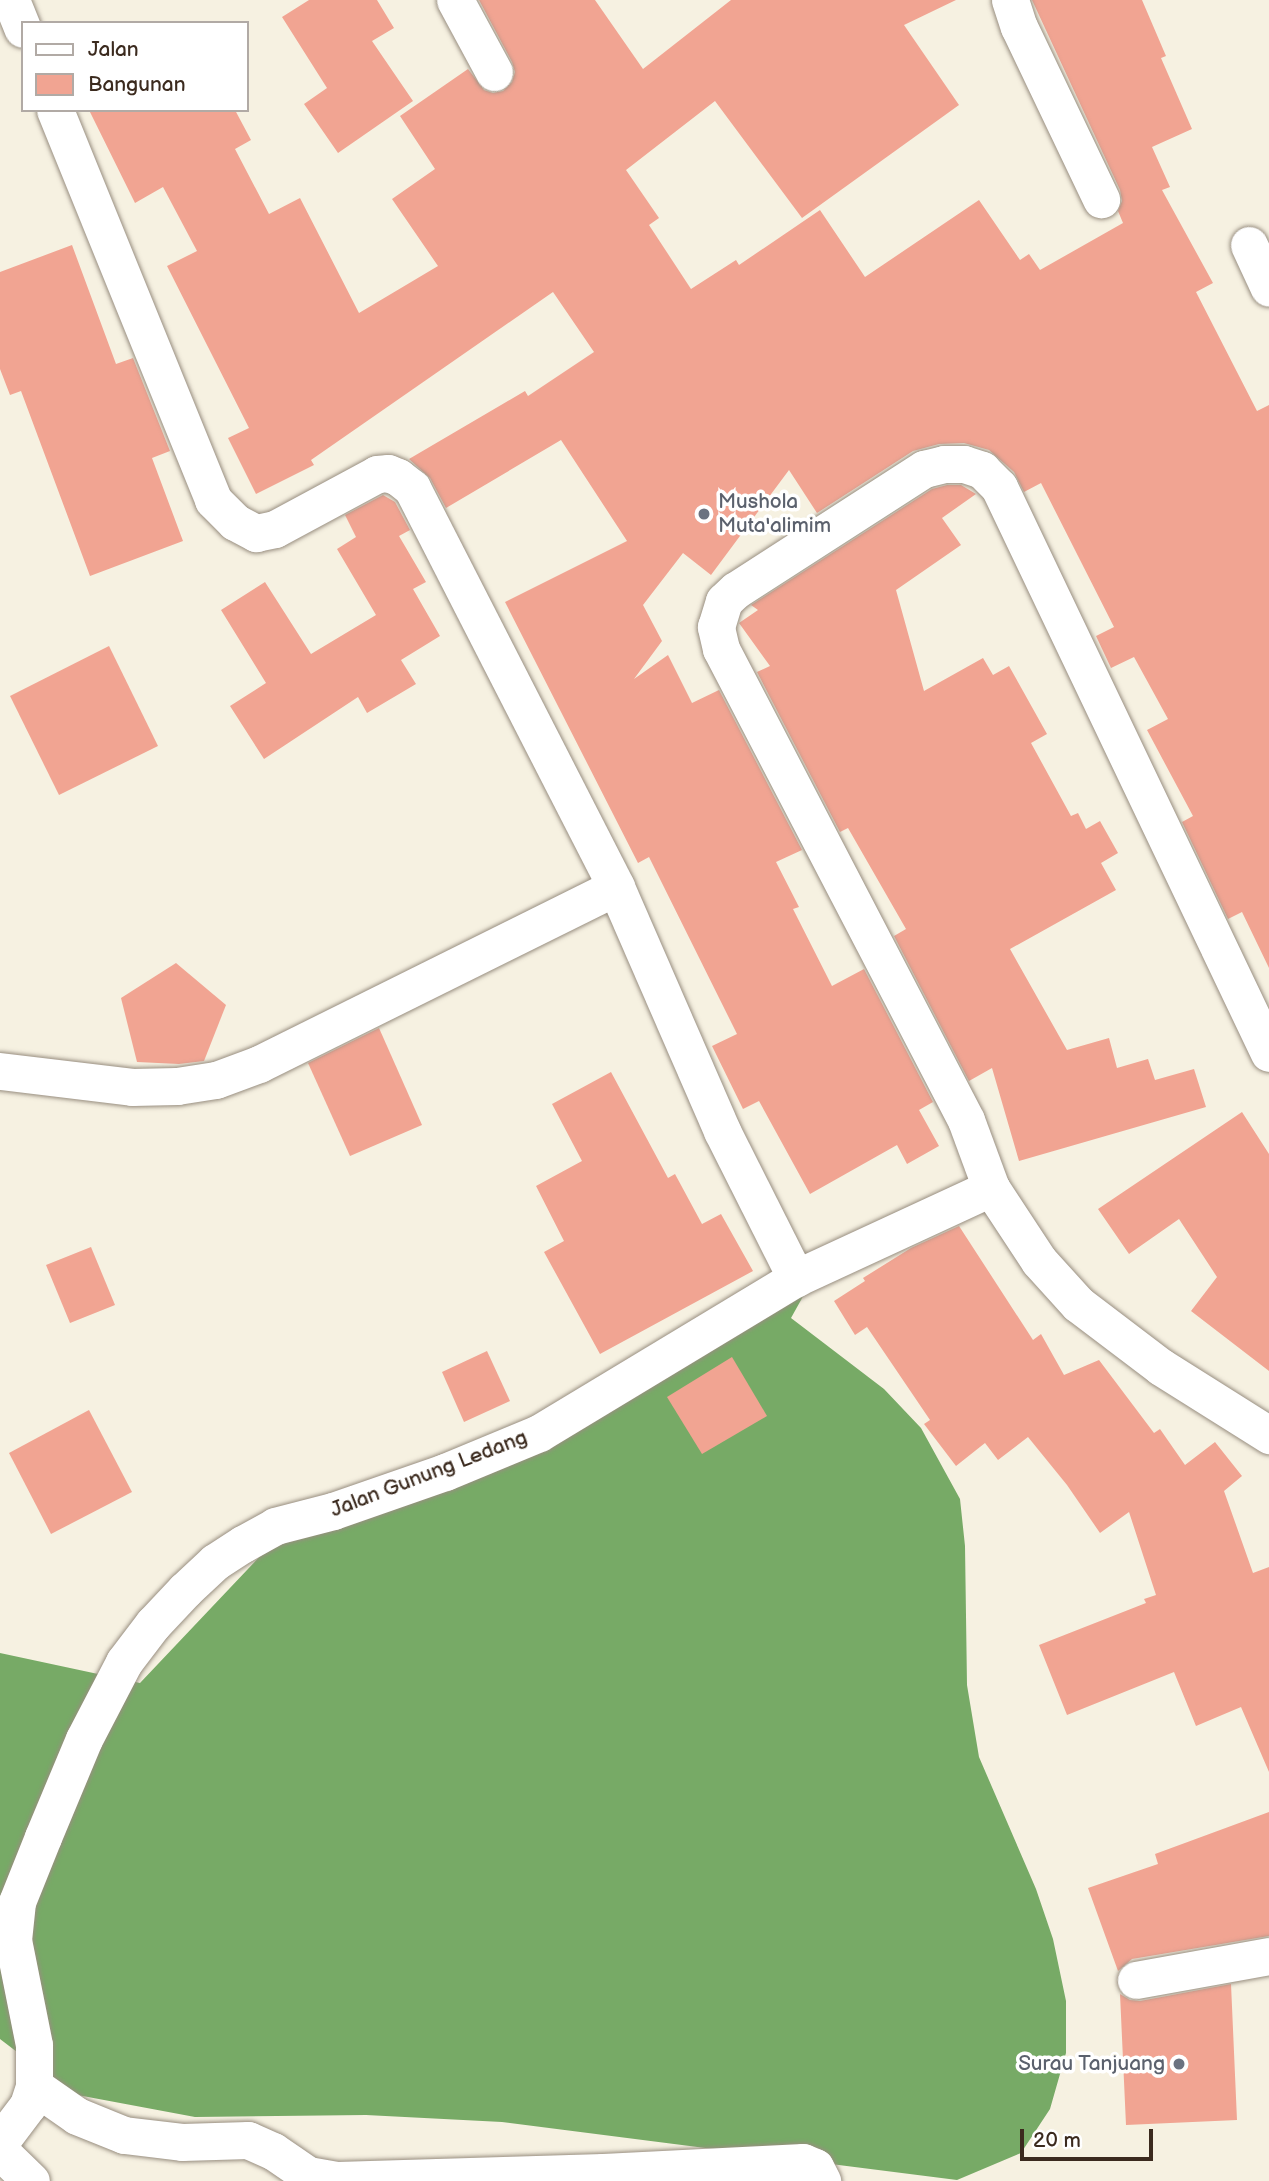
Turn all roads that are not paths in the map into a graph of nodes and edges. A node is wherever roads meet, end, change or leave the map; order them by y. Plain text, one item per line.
1 (455, 0) edge
2 (1010, 0) edge
3 (494, 72) dead end
4 (56, 112) edge
5 (1101, 200) dead end
6 (1249, 245) dead end
7 (1269, 288) edge
8 (616, 887) junction
9 (1269, 1053) edge
10 (0, 1071) edge
11 (991, 1188) junction
12 (796, 1278) junction
13 (1269, 1435) edge
14 (1269, 1956) edge
15 (1136, 1980) dead end
16 (34, 2086) junction
17 (0, 2142) edge
18 (0, 2151) edge
19 (604, 2177) edge
20 (375, 2179) edge
21 (31, 2181) edge
22 (822, 2181) edge

1 - 3 street
2 - 5 street
4 - 8 street
6 - 7 street
8 - 10 street
8 - 12 street
9 - 11 street
11 - 12 street, Jalan Gunung Ledang
11 - 13 street
12 - 16 street, Jalan Gunung Ledang
14 - 15 street
16 - 17 street, Jalan Gunung Ledang
16 - 20 street
18 - 21 street
19 - 20 street
19 - 22 street

